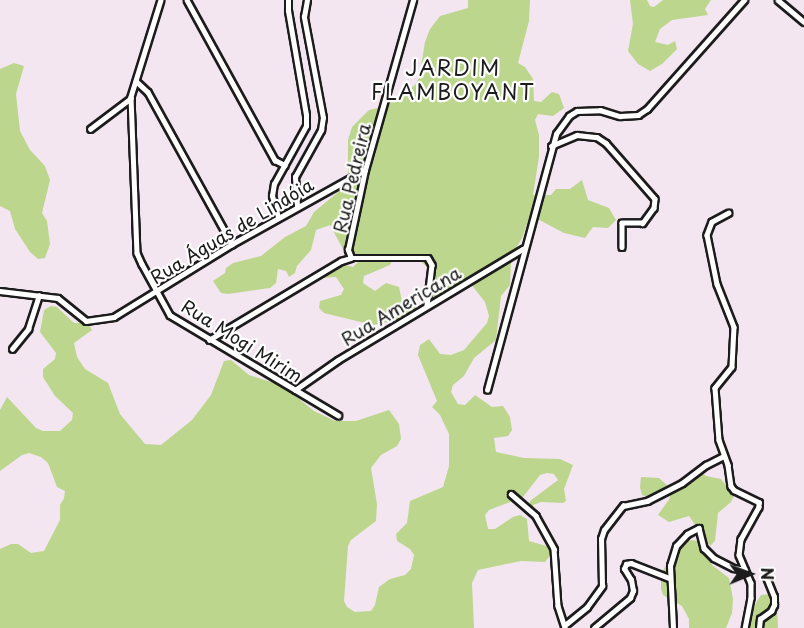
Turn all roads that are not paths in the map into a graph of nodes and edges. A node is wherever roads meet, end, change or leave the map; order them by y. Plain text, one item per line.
1 (161, 0) edge
2 (187, 0) edge
3 (307, 0) edge
4 (413, 0) edge
5 (744, 0) edge
6 (778, 0) edge
7 (287, 1) edge
8 (804, 22) edge
9 (136, 81) junction
10 (131, 98) junction
11 (90, 129) dead end
12 (551, 146) junction
13 (285, 165) junction
14 (365, 170) junction
15 (297, 206) junction
16 (729, 213) dead end
17 (278, 217) junction
18 (232, 244) junction
19 (622, 247) dead end
20 (523, 249) junction
21 (351, 258) junction
22 (0, 291) edge
23 (157, 291) junction
24 (39, 296) junction
25 (427, 306) junction
26 (209, 339) junction
27 (12, 349) dead end
28 (295, 390) junction
29 (487, 390) dead end
30 (338, 415) dead end
31 (724, 456) junction
32 (511, 494) dead end
33 (745, 570) junction
34 (766, 577) dead end
35 (669, 578) junction
36 (565, 626) edge
37 (594, 628) edge
38 (673, 628) edge
39 (745, 628) edge
40 (759, 628) edge

1 - 9 street, Rua Mogi Mirim
2 - 13 street
3 - 15 street
4 - 14 street, Rua Pedreira
5 - 12 street
6 - 8 street
7 - 13 street
9 - 10 street, Rua Mogi Mirim
9 - 18 street
10 - 11 street
10 - 23 street, Rua Mogi Mirim
12 - 19 street
12 - 20 street
13 - 17 street
14 - 15 street, Rua Águas de Lindóia
14 - 21 street, Rua Pedreira
15 - 17 street, Rua Águas de Lindóia
16 - 31 street
17 - 18 street, Rua Águas de Lindóia
18 - 23 street, Rua Águas de Lindóia
20 - 25 street, Rua Americana
20 - 29 street
21 - 25 street
21 - 26 street
22 - 24 street
23 - 24 street, Rua Águas de Lindóia
23 - 26 street, Rua Mogi Mirim
24 - 27 street
25 - 28 street, Rua Americana
26 - 28 street, Rua Mogi Mirim
28 - 30 street, Rua Mogi Mirim
31 - 33 street
31 - 36 street
32 - 36 street
33 - 35 street
33 - 39 street
34 - 40 street
35 - 37 street
35 - 38 street

